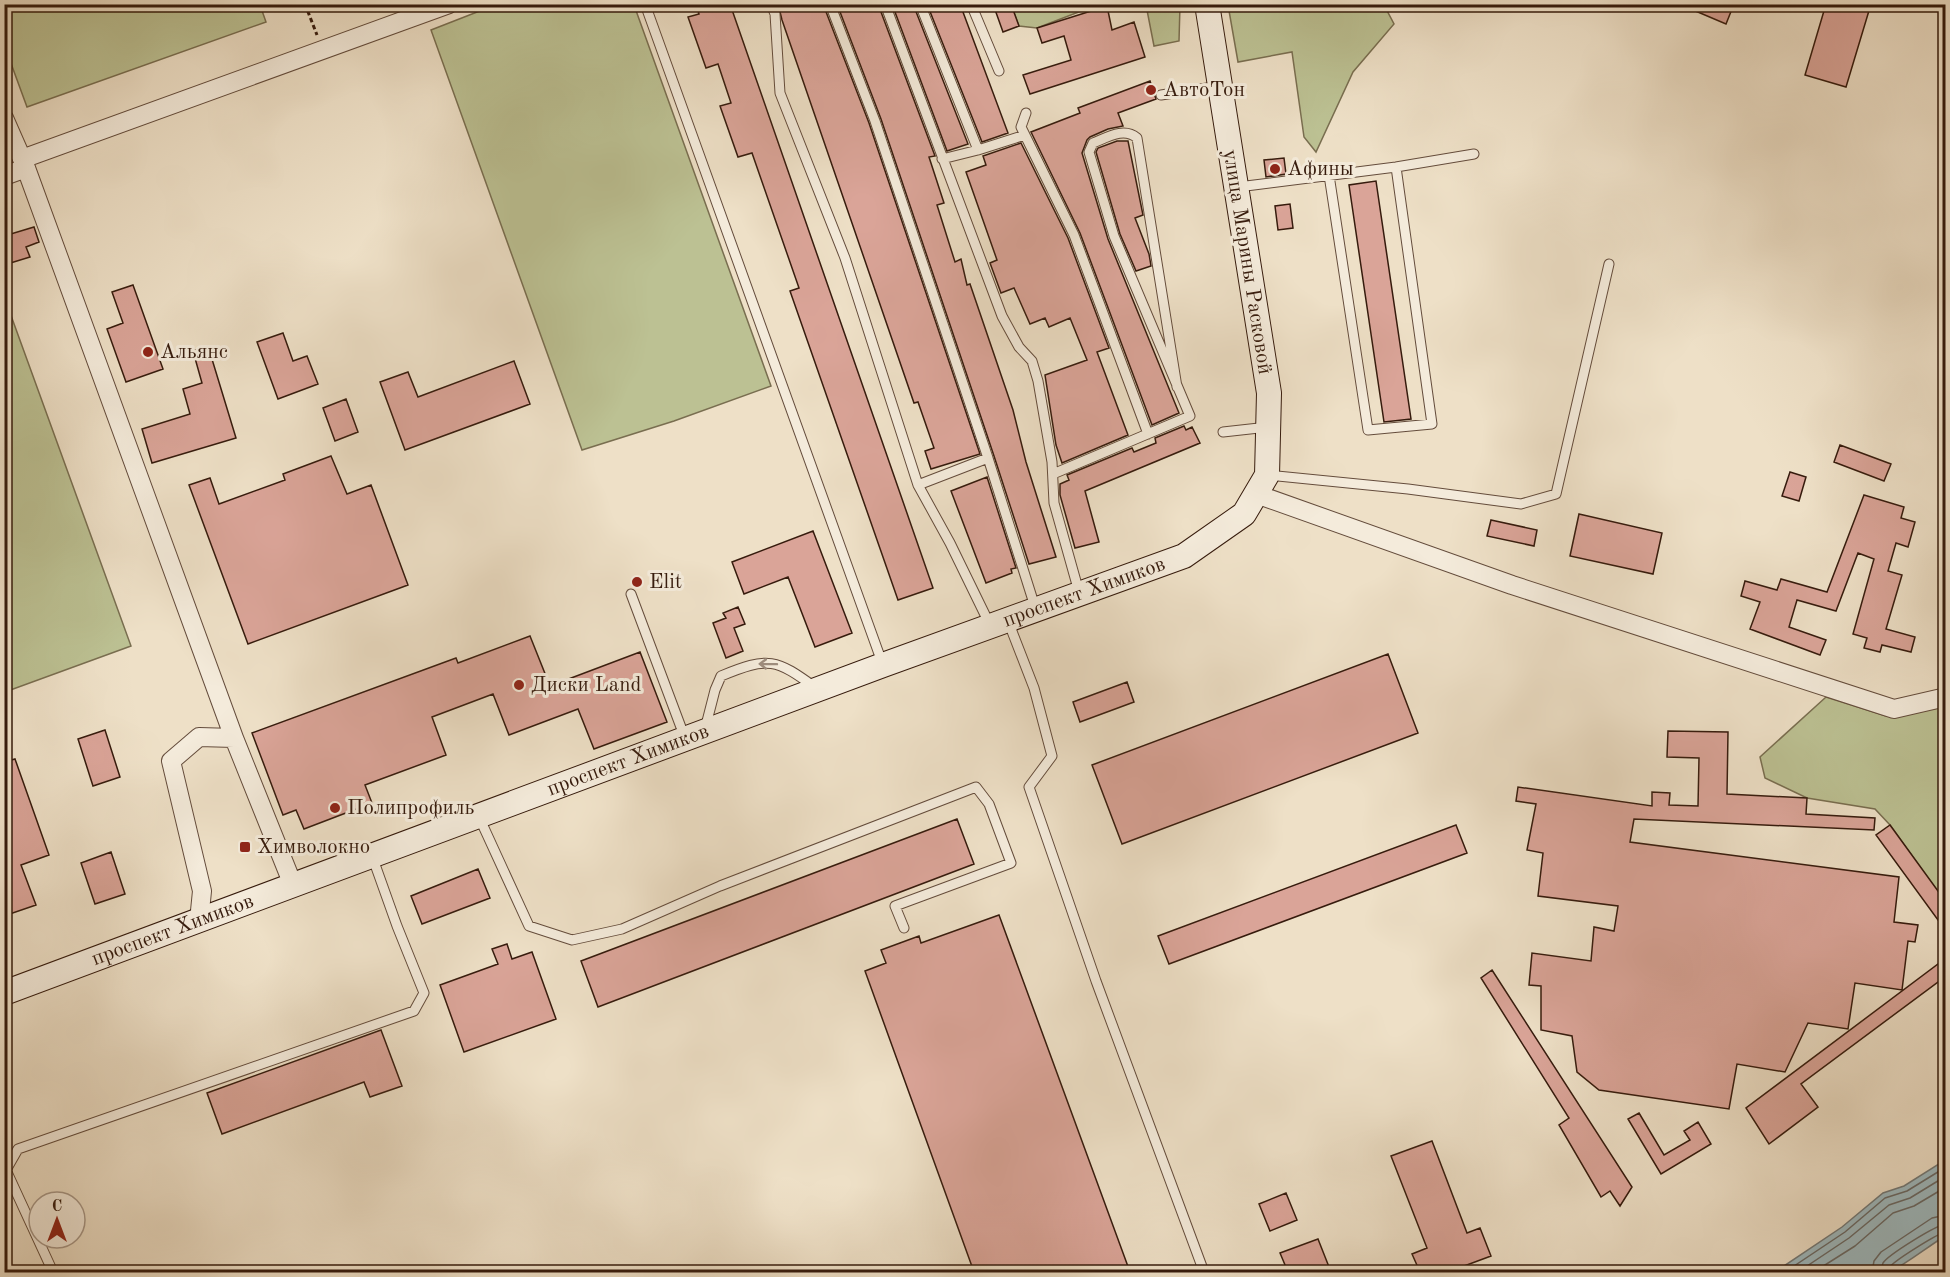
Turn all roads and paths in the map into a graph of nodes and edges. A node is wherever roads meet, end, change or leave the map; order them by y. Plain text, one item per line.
1 (305, 4) edge
2 (449, 4) edge
3 (645, 4) edge
4 (771, 4) edge
5 (830, 4) edge
6 (885, 4) edge
7 (920, 4) edge
8 (972, 4) edge
9 (1207, 4) edge
10 (323, 50) junction
11 (999, 70) dead end
12 (1220, 86) junction
13 (1161, 95) dead end
14 (1026, 113) dead end
15 (4, 117) edge
16 (1025, 135) junction
17 (978, 150) junction
18 (1474, 154) dead end
19 (942, 159) junction
20 (24, 164) junction
21 (1396, 167) junction
22 (1329, 175) junction
23 (4, 176) edge
24 (1235, 188) junction
25 (1609, 264) dead end
26 (1178, 387) junction
27 (1268, 427) junction
28 (1223, 432) dead end
29 (1148, 434) junction
30 (988, 458) junction
31 (1053, 474) junction
32 (918, 485) junction
33 (1256, 495) junction
34 (631, 594) dead end
35 (1079, 594) junction
36 (1036, 610) junction
37 (1000, 624) junction
38 (883, 665) junction
39 (818, 690) junction
40 (1946, 697) edge
41 (695, 736) junction
42 (234, 738) junction
43 (480, 817) junction
44 (372, 856) junction
45 (292, 885) junction
46 (198, 921) junction
47 (904, 928) dead end
48 (4, 993) edge
49 (53, 1272) edge
50 (1204, 1272) edge

1 - 10 path
2 - 10 street
3 - 38 lane
4 - 32 lane
5 - 30 lane
6 - 19 lane
7 - 17 lane
8 - 11 lane
9 - 12 main road, улица Марины Расковой
10 - 20 street
12 - 13 lane
12 - 24 main road, улица Марины Расковой
14 - 16 lane
15 - 20 street
16 - 17 lane
16 - 29 lane
17 - 19 lane
18 - 21 lane
19 - 31 lane
20 - 23 street
20 - 42 street
21 - 22 lane
21 - 22 lane
22 - 24 lane
24 - 27 main road, улица Марины Расковой
25 - 33 lane
26 - 26 lane
26 - 29 lane
27 - 28 lane
27 - 33 main road, улица Марины Расковой
29 - 31 lane
30 - 32 lane
30 - 36 lane
31 - 35 lane
32 - 37 lane
33 - 35 main road, проспект Химиков
33 - 40 street
34 - 41 lane
35 - 36 main road, проспект Химиков
36 - 37 main road, проспект Химиков
37 - 38 main road, проспект Химиков
37 - 50 lane
38 - 39 main road, проспект Химиков
39 - 41 main road, проспект Химиков
39 -> 41 lane
41 - 43 main road, проспект Химиков
42 - 45 street
42 - 46 street
43 - 44 main road, проспект Химиков
43 - 47 lane
44 - 45 main road, проспект Химиков
44 - 49 lane
45 - 46 main road, проспект Химиков
46 - 48 main road, проспект Химиков

